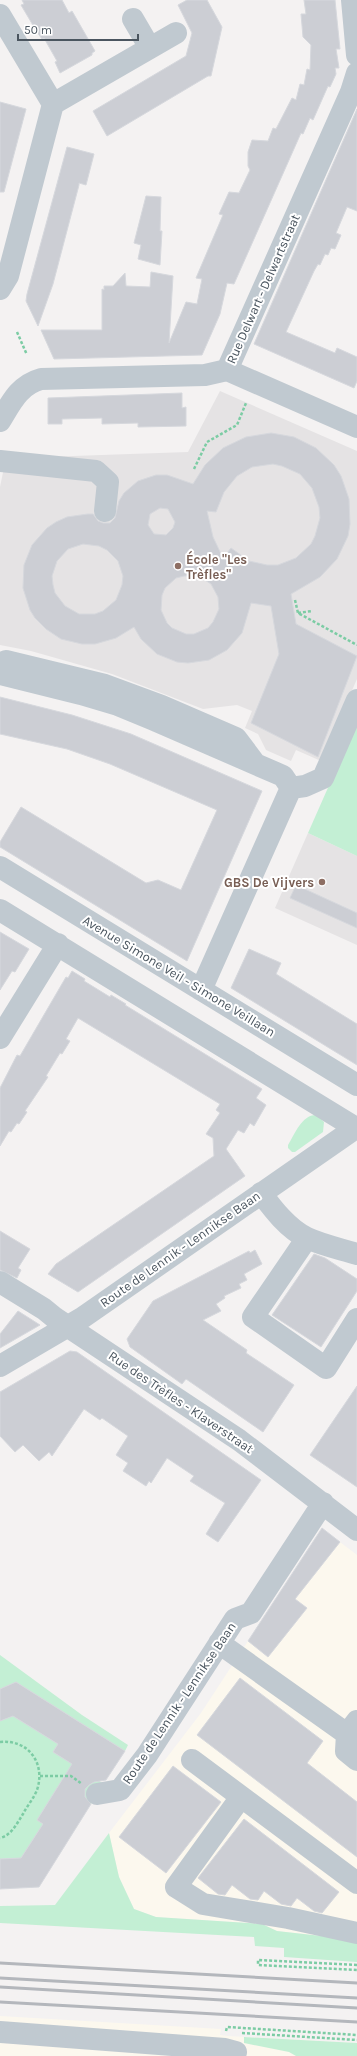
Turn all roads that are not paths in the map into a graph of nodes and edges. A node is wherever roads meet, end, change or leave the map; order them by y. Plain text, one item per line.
1 (352, 0) edge
2 (0, 15) edge
3 (133, 19) dead end
4 (176, 33) dead end
5 (150, 48) junction
6 (357, 55) edge
7 (355, 86) edge
8 (53, 104) junction
9 (7, 256) edge
10 (0, 289) edge
11 (227, 370) junction
12 (0, 421) edge
13 (357, 427) edge
14 (0, 461) edge
15 (105, 511) dead end
16 (0, 659) edge
17 (0, 674) edge
18 (357, 700) edge
19 (255, 763) junction
20 (291, 788) junction
21 (0, 867) edge
22 (0, 910) edge
23 (58, 944) junction
24 (201, 990) junction
25 (0, 1038) edge
26 (357, 1085) edge
27 (356, 1127) edge
28 (261, 1193) junction
29 (307, 1238) junction
30 (357, 1254) edge
31 (0, 1282) edge
32 (357, 1320) edge
33 (68, 1326) junction
34 (0, 1366) edge
35 (323, 1503) junction
36 (357, 1530) edge
37 (219, 1643) junction
38 (352, 1728) edge
39 (192, 1760) dead end
40 (357, 1760) edge
41 (97, 1794) road end
42 (241, 1797) junction
43 (357, 1883) edge
44 (357, 1933) edge
45 (0, 2023) edge
46 (0, 2032) edge
47 (237, 2053) edge

1 - 6 street
2 - 8 street
3 - 5 street
4 - 5 street
5 - 8 street
7 - 11 street, Rue Delwart - Delwartstraat
8 - 9 street
9 - 10 street
11 - 12 street, Rue Delwart - Delwartstraat
11 - 13 street
14 - 15 street
16 - 19 street
17 - 19 street
18 - 20 street
19 - 20 street
20 - 24 street
21 - 24 street, Avenue Simone Veil - Simone Veillaan
22 - 23 street
23 - 25 street
23 - 27 street
24 - 26 street, Avenue Simone Veil - Simone Veillaan
27 - 28 street, Route de Lennik - Lennikse Baan
28 - 29 street
28 - 33 street, Route de Lennik - Lennikse Baan
29 - 30 street
29 - 32 street
31 - 33 street, Rue des Trèfles - Klaverstraat
33 - 34 street, Route de Lennik - Lennikse Baan
33 - 35 street, Rue des Trèfles - Klaverstraat
35 - 36 street, Rue des Trèfles - Klaverstraat
35 - 37 street, Route de Lennik - Lennikse Baan
37 - 38 street
37 - 41 street, Route de Lennik - Lennikse Baan
38 - 40 street
39 - 42 street
42 - 43 street
42 - 44 street
45 - 47 street
46 - 47 street

